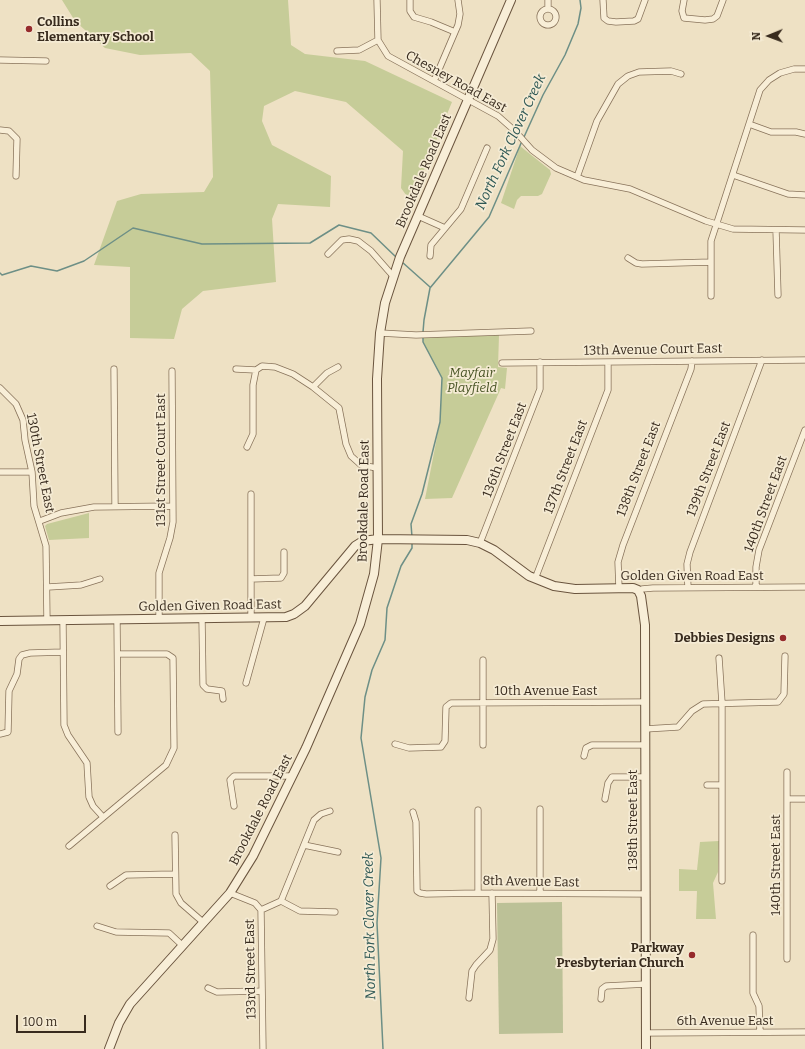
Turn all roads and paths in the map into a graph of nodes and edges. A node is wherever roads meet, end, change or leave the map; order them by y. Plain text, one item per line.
1 (377, 0) edge
2 (410, 0) edge
3 (458, 0) edge
4 (511, 0) edge
5 (548, 0) edge
6 (603, 0) edge
7 (645, 0) edge
8 (684, 0) edge
9 (723, 0) edge
10 (548, 9) dead end
11 (455, 32) junction
12 (378, 40) junction
13 (337, 52) dead end
14 (0, 60) edge
15 (46, 61) dead end
16 (805, 69) edge
17 (681, 74) dead end
18 (434, 81) junction
19 (468, 98) junction
20 (749, 124) junction
21 (0, 130) edge
22 (805, 134) edge
23 (487, 148) dead end
24 (733, 175) junction
25 (16, 176) dead end
26 (576, 177) junction
27 (805, 194) edge
28 (418, 216) junction
29 (716, 224) junction
30 (445, 228) junction
31 (776, 230) junction
32 (805, 230) edge
33 (328, 254) dead end
34 (430, 256) dead end
35 (628, 258) dead end
36 (711, 262) junction
37 (392, 276) junction
38 (778, 295) dead end
39 (711, 296) dead end
40 (531, 331) dead end
41 (380, 333) junction
42 (762, 360) junction
43 (805, 360) edge
44 (692, 361) junction
45 (540, 362) junction
46 (608, 362) junction
47 (502, 363) dead end
48 (338, 367) dead end
49 (114, 369) dead end
50 (236, 369) dead end
51 (256, 370) junction
52 (172, 371) dead end
53 (313, 387) junction
54 (0, 388) edge
55 (805, 430) edge
56 (247, 447) dead end
57 (377, 468) junction
58 (0, 472) edge
59 (32, 472) junction
60 (251, 494) dead end
61 (116, 506) junction
62 (172, 506) junction
63 (40, 521) junction
64 (378, 539) junction
65 (480, 543) junction
66 (284, 552) dead end
67 (100, 579) dead end
68 (251, 579) junction
69 (536, 579) junction
70 (48, 587) junction
71 (756, 587) junction
72 (805, 587) edge
73 (619, 588) junction
74 (688, 588) junction
75 (639, 591) junction
76 (251, 618) junction
77 (264, 618) junction
78 (159, 619) junction
79 (202, 619) junction
80 (116, 620) junction
81 (0, 621) edge
82 (47, 621) junction
83 (63, 621) junction
84 (63, 652) junction
85 (118, 654) junction
86 (785, 656) dead end
87 (719, 658) dead end
88 (483, 660) dead end
89 (246, 683) dead end
90 (223, 698) dead end
91 (483, 702) junction
92 (645, 702) junction
93 (722, 703) junction
94 (645, 729) junction
95 (118, 732) dead end
96 (0, 734) edge
97 (395, 744) dead end
98 (645, 745) junction
99 (483, 746) dead end
100 (584, 756) dead end
101 (786, 772) dead end
102 (292, 776) junction
103 (645, 777) junction
104 (707, 785) dead end
105 (722, 785) junction
106 (605, 799) dead end
107 (787, 799) junction
108 (805, 799) edge
109 (234, 806) dead end
110 (540, 809) dead end
111 (478, 810) dead end
112 (330, 811) dead end
113 (413, 812) dead end
114 (103, 817) junction
115 (175, 835) dead end
116 (304, 845) junction
117 (69, 846) dead end
118 (338, 852) dead end
119 (174, 874) junction
120 (722, 881) dead end
121 (110, 886) dead end
122 (478, 892) junction
123 (230, 893) junction
124 (492, 893) junction
125 (540, 893) junction
126 (645, 894) junction
127 (281, 901) junction
128 (261, 910) junction
129 (335, 912) dead end
130 (204, 923) junction
131 (97, 926) dead end
132 (753, 935) dead end
133 (183, 946) junction
134 (787, 959) dead end
135 (646, 984) junction
136 (208, 988) dead end
137 (262, 991) junction
138 (468, 998) dead end
139 (601, 999) dead end
140 (760, 1032) junction
141 (805, 1032) edge
142 (646, 1033) junction
143 (109, 1049) edge
144 (263, 1049) edge
145 (646, 1049) edge

1 - 12 street
2 - 11 street
3 - 11 street
4 - 19 street, Brookdale Road East
5 - 10 street
6 - 7 street
8 - 9 street
11 - 18 street
12 - 13 street
12 - 18 street, Chesney Road East
14 - 15 street
16 - 20 street
17 - 26 street
18 - 19 street, Chesney Road East
19 - 26 street, Chesney Road East
19 - 28 street, Brookdale Road East
20 - 22 street
20 - 24 street
21 - 25 street
23 - 30 street
24 - 27 street
24 - 29 street
26 - 29 street, Chesney Road East
28 - 30 street
28 - 37 street, Brookdale Road East
29 - 31 street, Chesney Road East
29 - 36 street
30 - 34 street
31 - 32 street, Chesney Road East
31 - 38 street
33 - 37 street
35 - 36 street
36 - 39 street
37 - 41 street, Brookdale Road East
40 - 41 street
41 - 57 street, Brookdale Road East
42 - 43 street, 13th Avenue Court East
42 - 44 street, 13th Avenue Court East
42 - 74 street, 139th Street East
44 - 46 street, 13th Avenue Court East
44 - 73 street, 138th Street East
45 - 46 street, 13th Avenue Court East
45 - 47 street, 13th Avenue Court East
45 - 65 street, 136th Street East
46 - 69 street, 137th Street East
48 - 53 street
49 - 61 street
50 - 51 street
51 - 53 street
51 - 56 street
52 - 62 street, 131st Street Court East
53 - 57 street
54 - 59 street, 130th Street East
55 - 71 street, 140th Street East
57 - 64 street, Brookdale Road East
58 - 59 street
59 - 63 street, 130th Street East
60 - 68 street
61 - 62 street
61 - 63 street
62 - 78 street, 131st Street Court East
63 - 70 street, 130th Street East
64 - 65 street, Golden Given Road East
64 - 77 street, Golden Given Road East
64 - 102 street, Brookdale Road East
65 - 69 street, Golden Given Road East
66 - 68 street
67 - 70 street
68 - 76 street
69 - 73 street, Golden Given Road East
70 - 82 street, 130th Street East
71 - 72 street, Golden Given Road East
71 - 74 street, Golden Given Road East
73 - 75 street, Golden Given Road East
74 - 75 street, Golden Given Road East
75 - 92 street, 138th Street East
76 - 77 street, Golden Given Road East
76 - 79 street, Golden Given Road East
77 - 89 street
78 - 79 street, Golden Given Road East
78 - 80 street, Golden Given Road East
79 - 90 street
80 - 83 street, Golden Given Road East
80 - 85 street
81 - 82 street, Golden Given Road East
82 - 83 street, Golden Given Road East
83 - 84 street
84 - 96 street
84 - 114 street
85 - 95 street
85 - 114 street
86 - 93 street
87 - 93 street
88 - 91 street
91 - 92 street, 10th Avenue East
91 - 97 street, 10th Avenue East
91 - 99 street
92 - 94 street, 138th Street East
93 - 94 street
93 - 105 street
94 - 98 street, 138th Street East
98 - 100 street
98 - 103 street, 138th Street East
101 - 107 street, 140th Street East
102 - 109 street
102 - 123 street, Brookdale Road East
103 - 106 street
103 - 126 street, 138th Street East
104 - 105 street
105 - 120 street
107 - 108 street
107 - 134 street, 140th Street East
110 - 125 street
111 - 122 street
112 - 116 street
113 - 122 street, 8th Avenue East
114 - 117 street
115 - 119 street
116 - 118 street
116 - 127 street
119 - 121 street
119 - 130 street
122 - 124 street, 8th Avenue East
123 - 128 street
123 - 130 street, Brookdale Road East
124 - 125 street, 8th Avenue East
124 - 138 street
125 - 126 street, 8th Avenue East
126 - 135 street, 138th Street East
127 - 128 street, 133rd Street East
127 - 129 street
128 - 137 street, 133rd Street East
130 - 133 street, Brookdale Road East
131 - 133 street
132 - 140 street
133 - 143 street, Brookdale Road East
135 - 139 street
135 - 142 street, 138th Street East
136 - 137 street
137 - 144 street, 133rd Street East
140 - 141 street, 6th Avenue East
140 - 142 street, 6th Avenue East
142 - 145 street, 138th Street East

